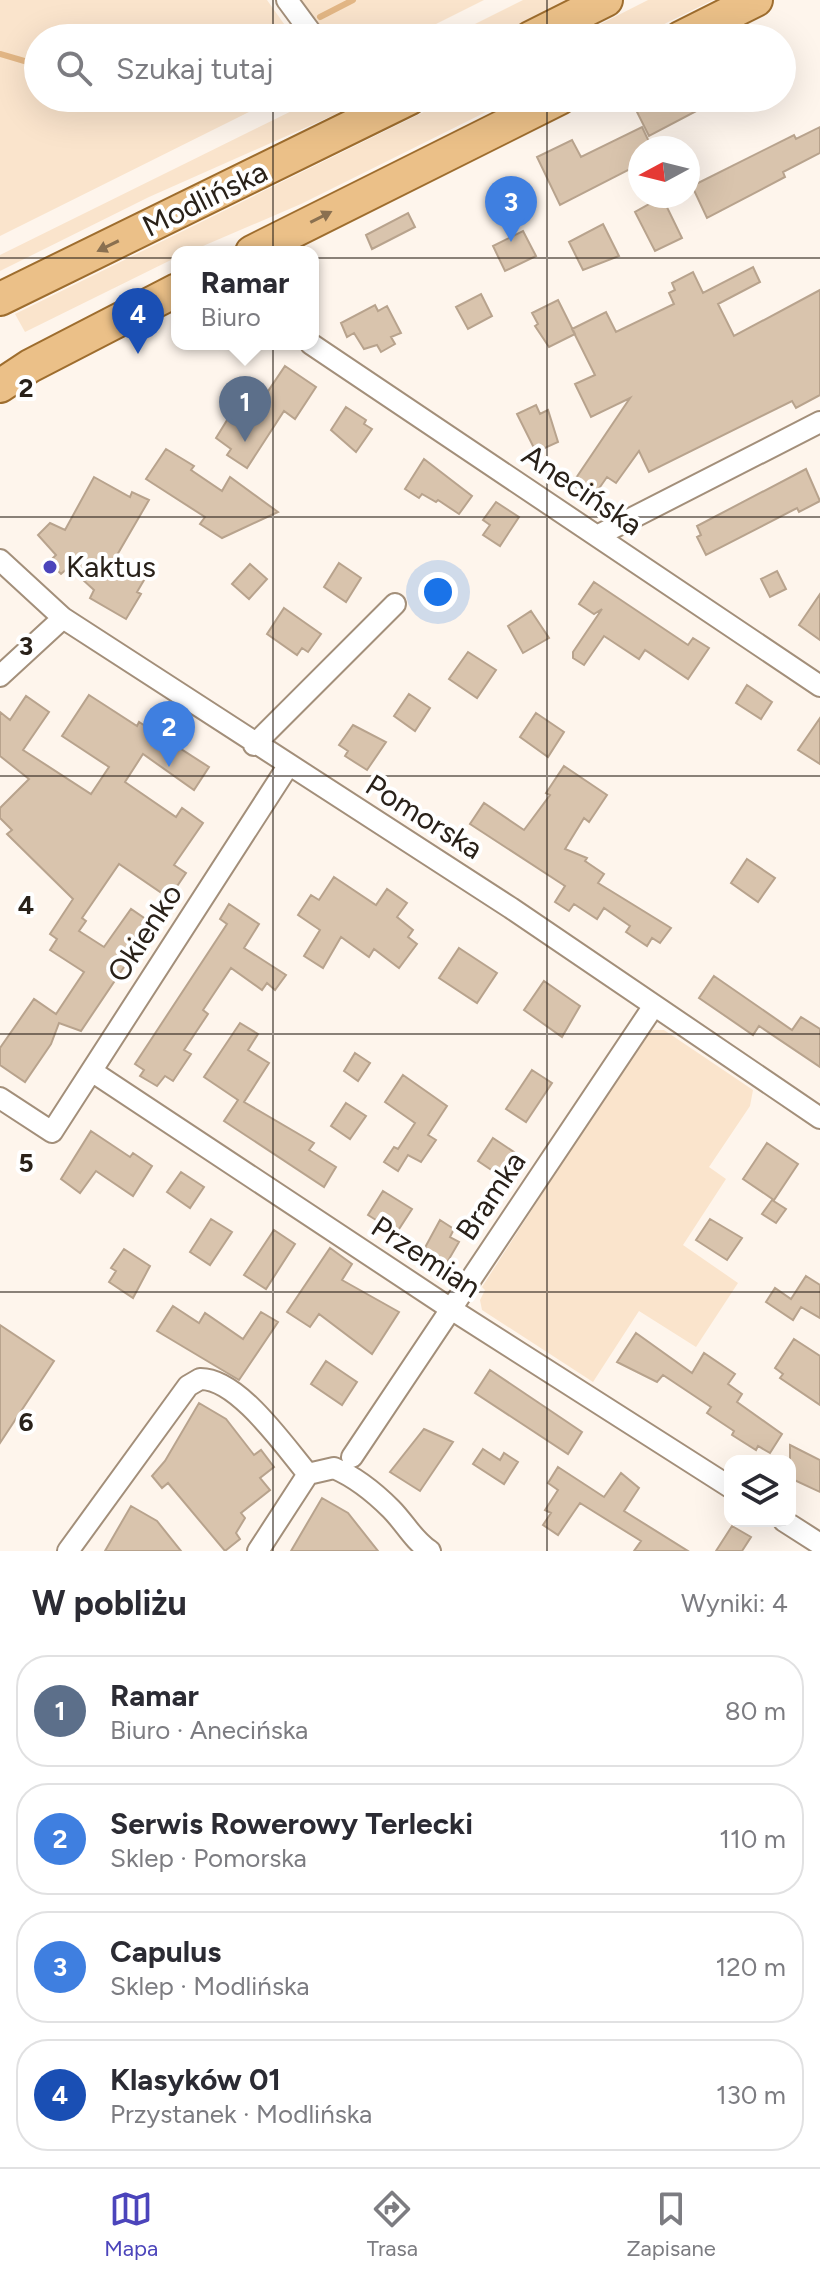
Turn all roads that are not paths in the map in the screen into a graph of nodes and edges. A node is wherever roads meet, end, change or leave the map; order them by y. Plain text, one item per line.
1 (287, 0) edge
2 (606, 0) edge
3 (756, 0) edge
4 (305, 24) edge
5 (558, 24) edge
6 (708, 24) edge
7 (381, 112) edge
8 (532, 112) edge
9 (264, 246) edge
10 (171, 293) edge
11 (0, 299) edge
12 (319, 349) edge
13 (0, 386) edge
14 (820, 422) edge
15 (597, 536) junction
16 (0, 560) edge
17 (395, 604) dead end
18 (63, 618) junction
19 (0, 676) edge
20 (820, 686) edge
21 (254, 745) junction
22 (288, 766) junction
23 (653, 1007) junction
24 (93, 1072) junction
25 (0, 1098) edge
26 (820, 1118) edge
27 (451, 1309) junction
28 (352, 1457) dead end
29 (308, 1474) junction
30 (724, 1483) edge
31 (793, 1527) edge
32 (820, 1544) edge
33 (68, 1551) edge
34 (258, 1551) edge
35 (430, 1551) edge

1 - 4 street
2 - 5 main road
3 - 6 main road
7 -> 11 main road, Modlińska
9 -> 8 main road
10 - 13 main road
12 - 15 street, Anecińska
14 - 15 street
15 - 20 street, Anecińska
16 - 18 street, Pomorska
17 - 21 street
18 - 19 street
18 - 21 street, Pomorska
21 - 22 street, Pomorska
22 - 23 street, Pomorska
22 - 24 street, Okienko
23 - 26 street, Pomorska
23 - 27 street, Bramka
24 - 25 street, Okienko
24 - 27 street, Przemian
27 - 28 street, Bramka
27 - 30 street, Przemian
29 - 33 street
29 - 34 street
29 - 35 street
31 - 32 street

